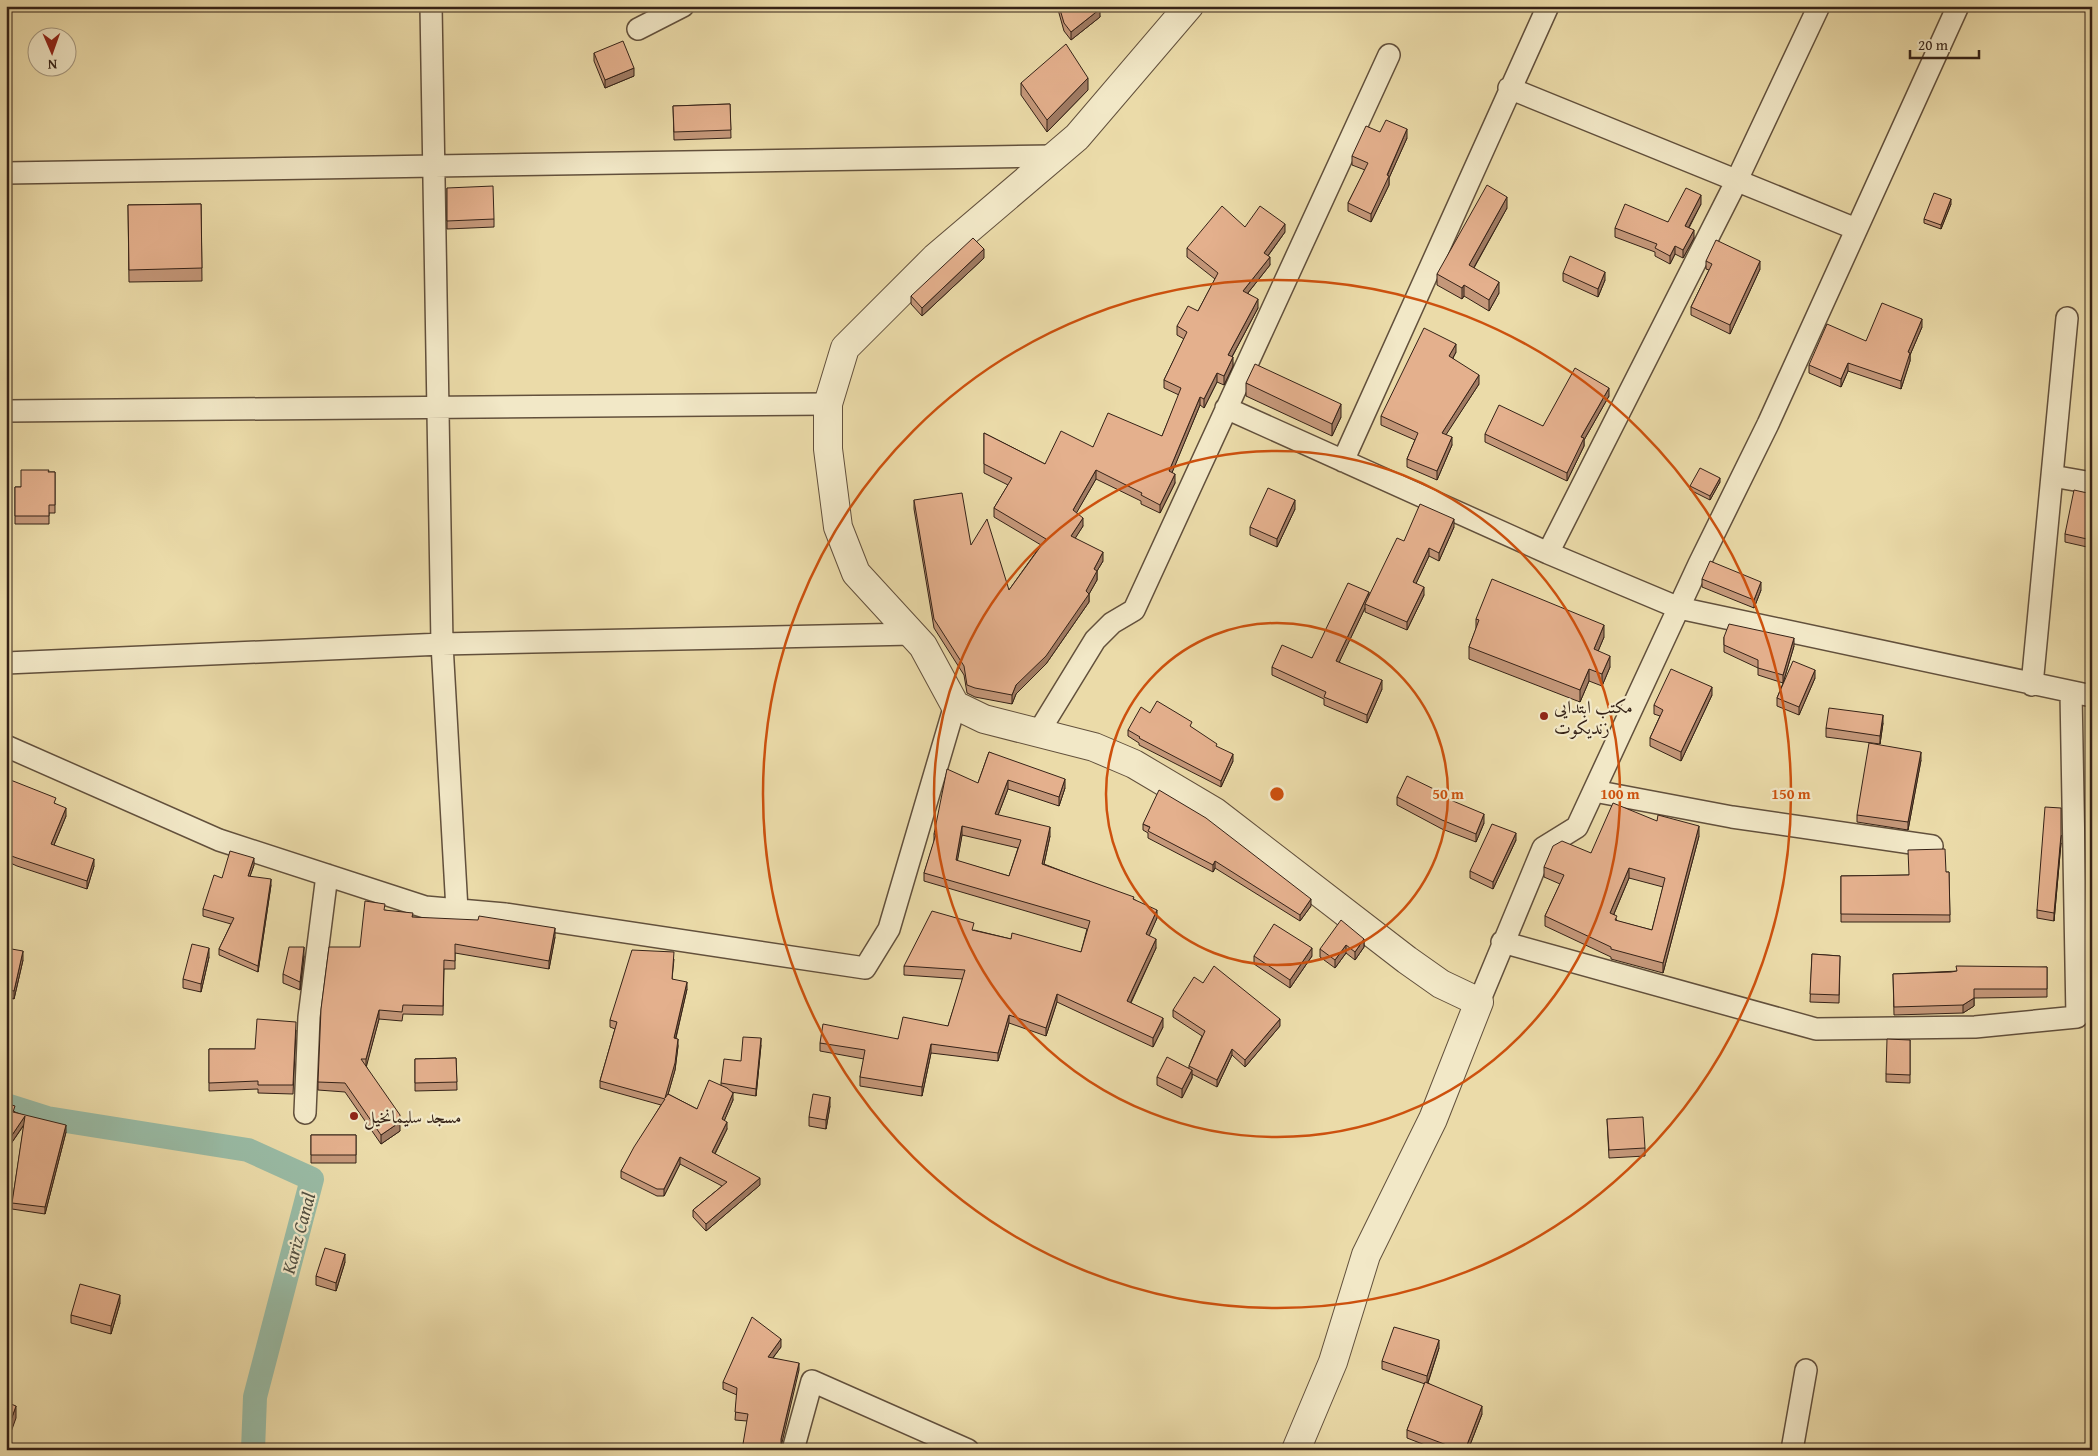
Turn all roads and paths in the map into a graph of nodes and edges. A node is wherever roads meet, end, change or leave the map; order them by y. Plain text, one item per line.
1 (431, 6) edge
2 (683, 6) edge
3 (1548, 6) edge
4 (1819, 6) edge
5 (1958, 6) edge
6 (1178, 10) edge
7 (638, 29) dead end
8 (1389, 55) dead end
9 (1509, 88) junction
10 (1054, 156) junction
11 (433, 166) junction
12 (6, 173) edge
13 (1736, 182) junction
14 (1856, 229) junction
15 (2067, 318) dead end
16 (828, 404) junction
17 (438, 407) junction
18 (1226, 408) junction
19 (6, 411) edge
20 (1343, 461) junction
21 (2052, 476) junction
22 (2092, 483) edge
23 (1548, 554) junction
24 (1679, 608) junction
25 (912, 634) junction
26 (442, 644) junction
27 (6, 663) edge
28 (2032, 684) junction
29 (2082, 695) edge
30 (955, 705) junction
31 (1038, 733) junction
32 (6, 746) edge
33 (1594, 791) junction
34 (1932, 846) dead end
35 (328, 875) junction
36 (457, 910) junction
37 (1502, 942) junction
38 (1479, 1002) junction
39 (305, 1113) dead end
40 (1806, 1370) dead end
41 (793, 1450) edge
42 (968, 1450) edge
43 (1296, 1450) edge
44 (1792, 1450) edge

1 - 11 street
2 - 7 street
3 - 9 street
4 - 13 street
5 - 14 street
6 - 10 street
8 - 18 street
9 - 13 street
9 - 20 street
10 - 11 street
10 - 16 street
11 - 12 street
11 - 17 street
13 - 14 street
13 - 23 street
14 - 24 street
15 - 21 street
16 - 17 street
16 - 25 street
17 - 19 street
17 - 26 street
18 - 20 street
18 - 31 street
20 - 23 street
21 - 22 street
21 - 28 street
23 - 24 street
24 - 28 street
24 - 33 street
25 - 26 street
25 - 30 street
26 - 27 street
26 - 36 street
28 - 29 street
29 - 37 street
30 - 31 street
30 - 36 street
31 - 38 street
32 - 35 street
33 - 34 street
33 - 37 street
35 - 36 street
35 - 39 street
37 - 38 street
38 - 43 street
40 - 44 street
41 - 42 street

